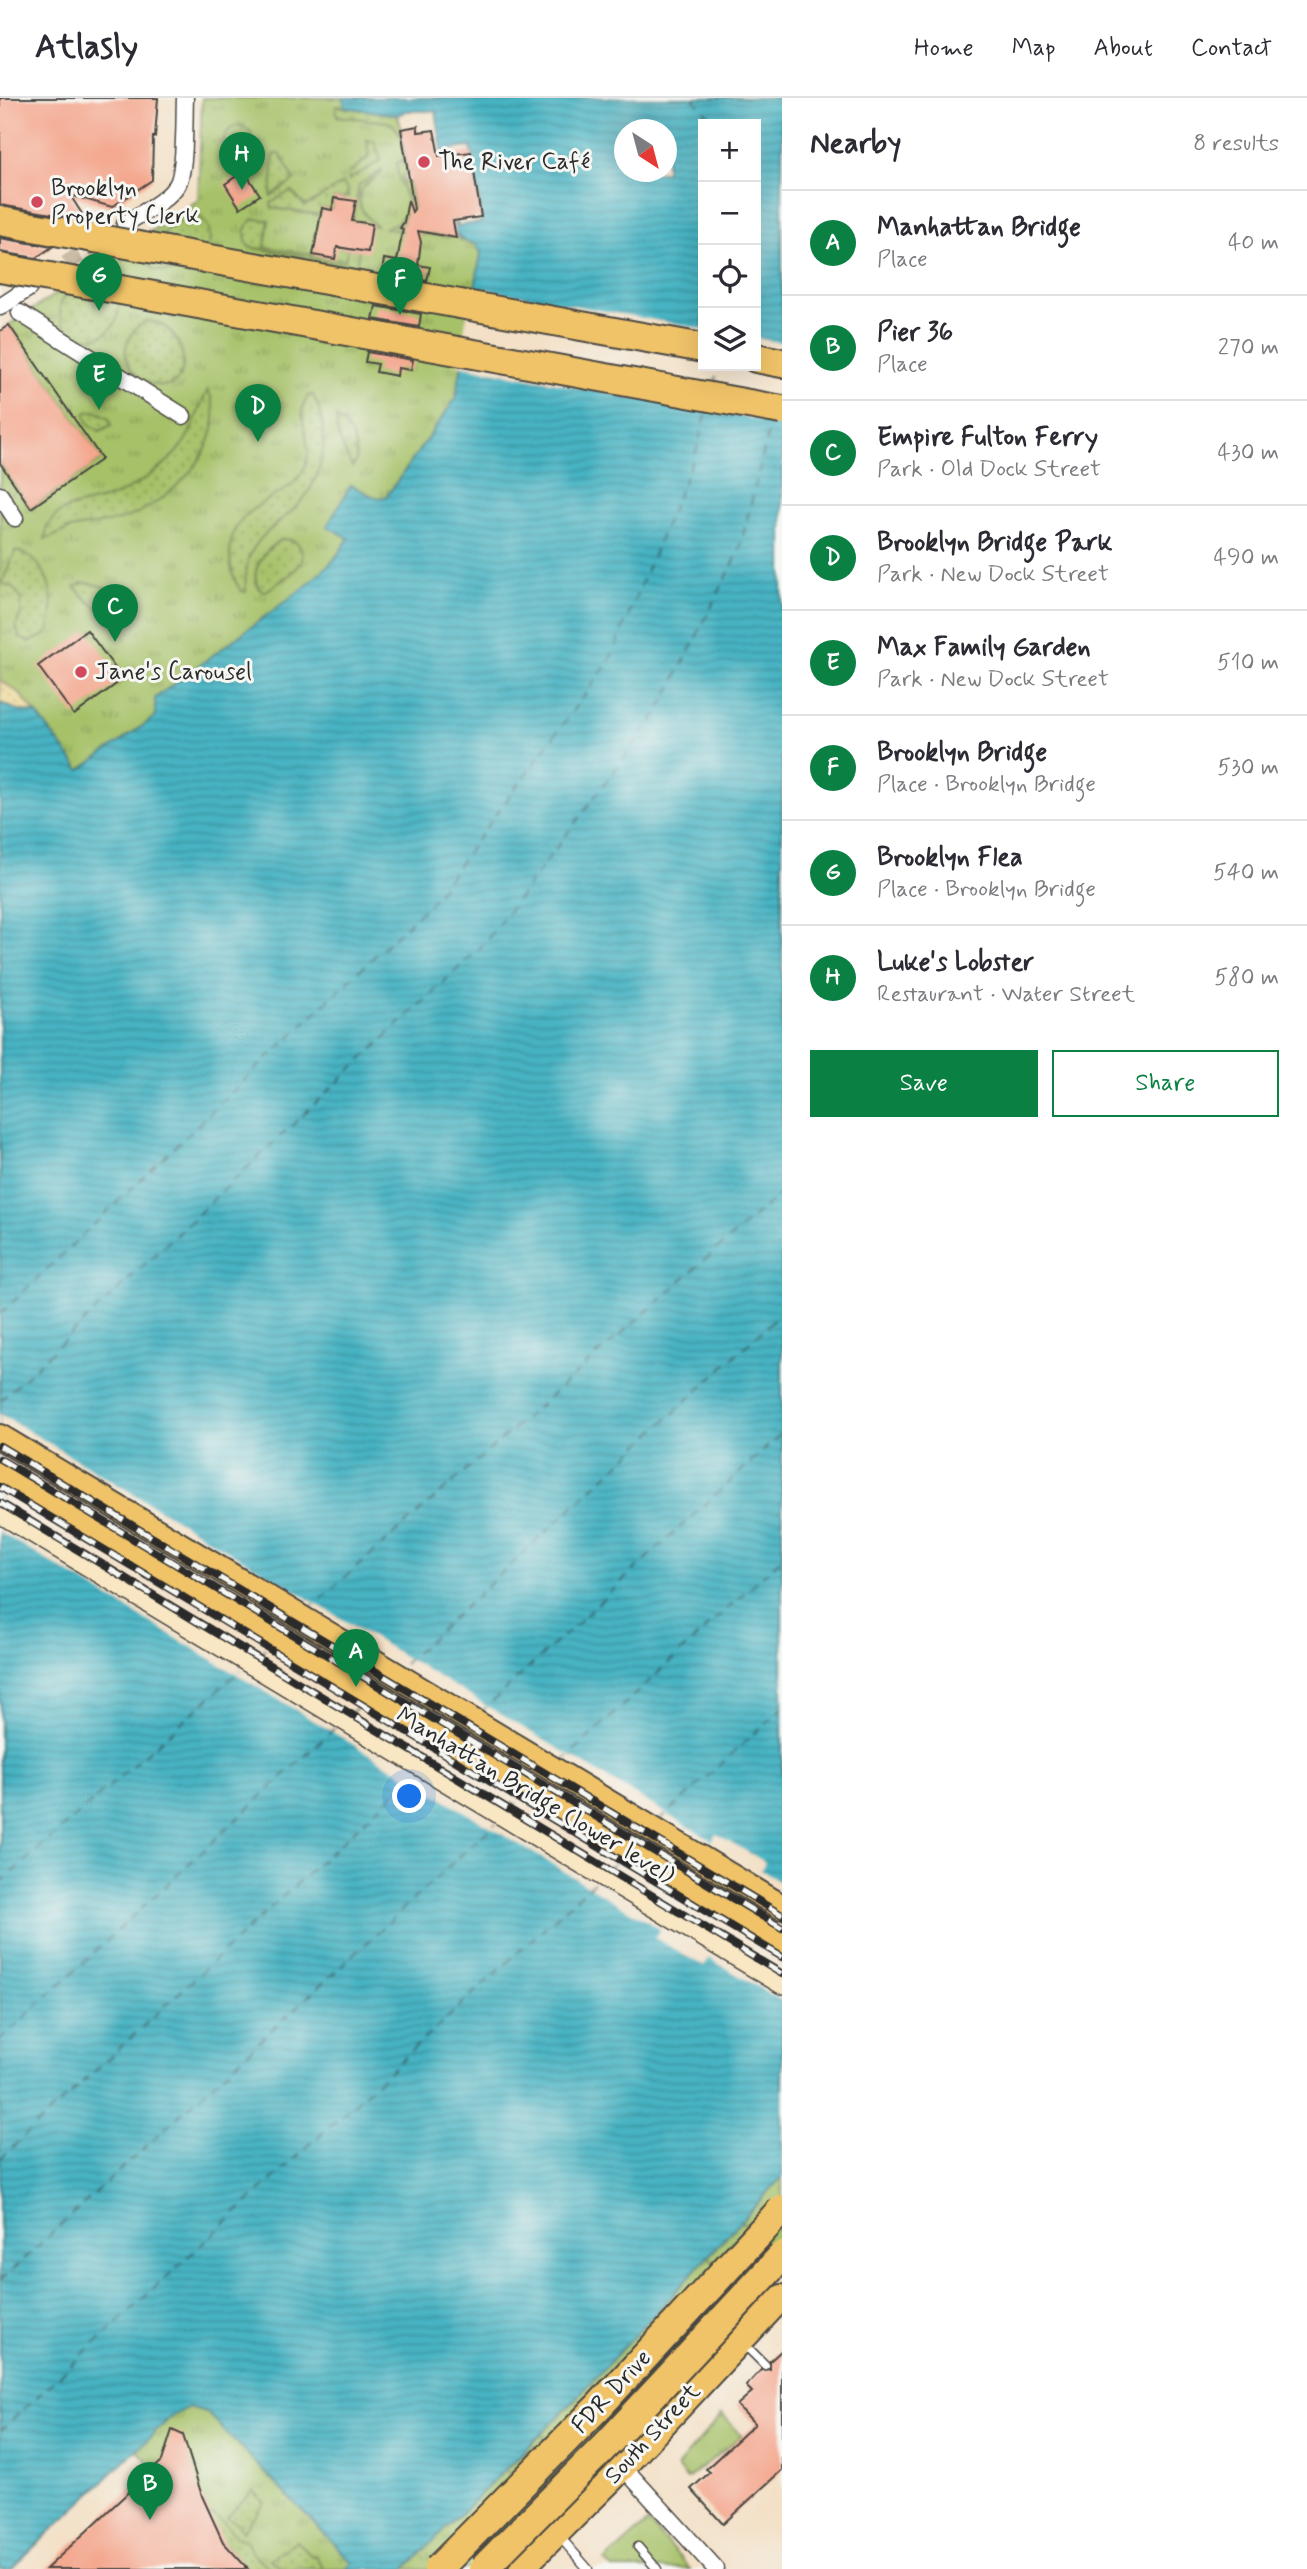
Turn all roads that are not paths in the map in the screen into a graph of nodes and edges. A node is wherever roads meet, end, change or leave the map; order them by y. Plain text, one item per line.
1 (185, 98) edge
2 (0, 221) edge
3 (125, 224) dead end
4 (0, 268) edge
5 (29, 288) tunnel mouth
6 (0, 307) edge
7 (20, 313) dead end
8 (698, 347) edge
9 (761, 359) edge
10 (782, 363) edge
11 (782, 410) edge
12 (183, 416) dead end
13 (0, 495) edge
14 (15, 517) dead end
15 (0, 1437) edge
16 (0, 1474) edge
17 (0, 1512) edge
18 (782, 1907) edge
19 (782, 1944) edge
20 (782, 1983) edge
21 (782, 2209) edge
22 (782, 2256) edge
23 (782, 2297) edge
24 (741, 2340) junction
25 (765, 2365) dead end
26 (623, 2467) junction
27 (556, 2534) junction
28 (638, 2547) dead end
29 (438, 2569) edge
30 (483, 2569) edge
31 (522, 2569) edge
32 (588, 2569) edge
33 (657, 2569) edge
34 (716, 2569) edge

1 - 3 street
2 - 8 highway, bridge
4 - 11 highway, bridge
5 - 6 street
7 - 12 street
9 - 10 highway
13 - 14 street
15 - 18 main road
16 - 19 main road, Manhattan Bridge (lower level)
17 - 20 main road
21 - 29 highway, FDR Drive, bridge
22 - 30 highway, FDR Drive, bridge
23 - 24 main road, South Street
24 - 25 lane
24 - 26 main road, South Street
26 - 27 main road, South Street
26 - 34 street
27 - 31 main road, South Street
27 - 32 lane
28 - 33 lane

